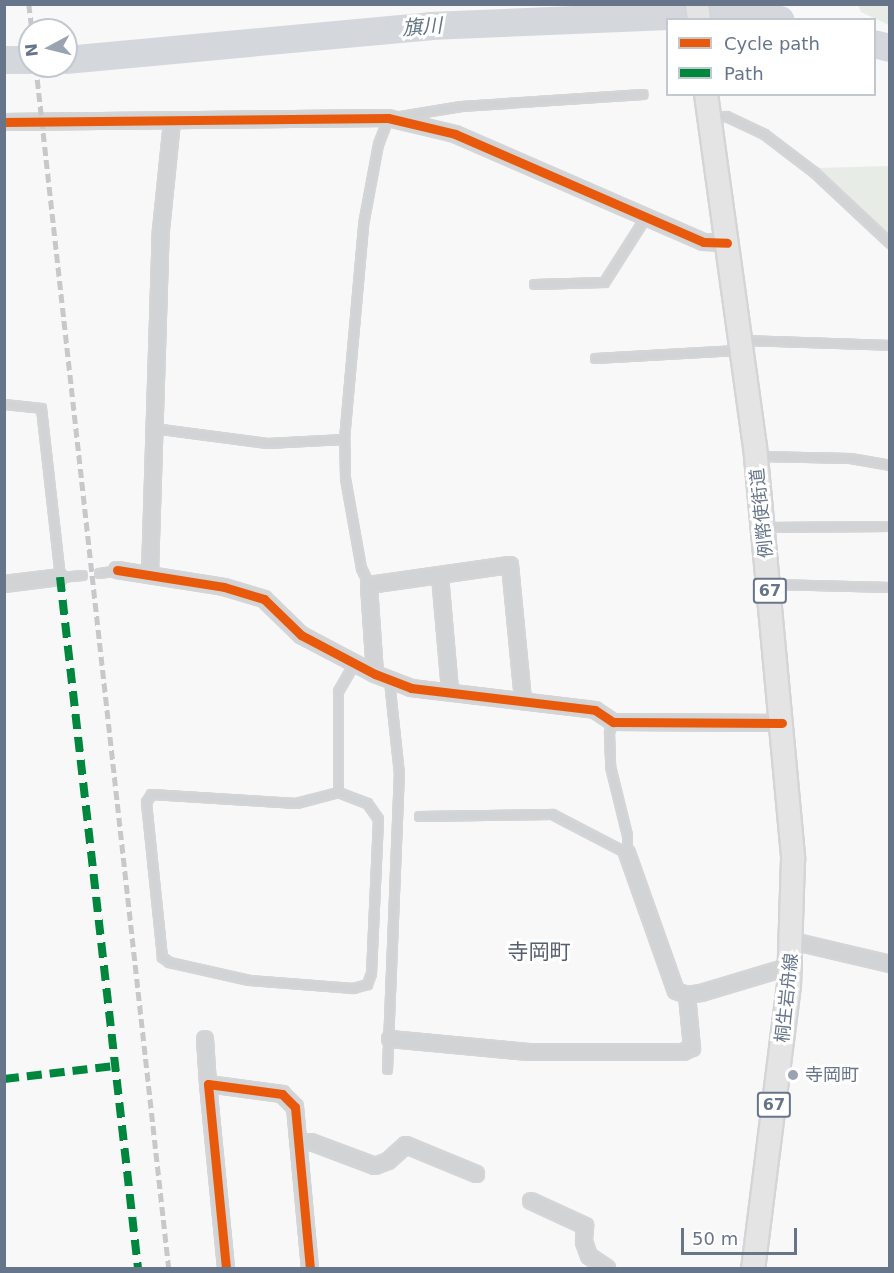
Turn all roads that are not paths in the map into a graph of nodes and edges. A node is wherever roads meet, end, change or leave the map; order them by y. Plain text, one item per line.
1 (643, 94) dead end
2 (708, 106) edge
3 (388, 118) junction
4 (172, 121) junction
5 (4, 122) edge
6 (645, 218) junction
7 (727, 243) junction
8 (890, 243) edge
9 (534, 284) dead end
10 (742, 345) junction
11 (890, 345) edge
12 (595, 358) dead end
13 (4, 404) edge
14 (153, 428) junction
15 (344, 439) junction
16 (756, 457) junction
17 (890, 465) edge
18 (890, 526) edge
19 (764, 527) junction
20 (117, 570) joint
21 (99, 573) dead end
22 (150, 573) junction
23 (82, 575) dead end
24 (440, 576) junction
25 (60, 577) junction
26 (4, 584) edge
27 (769, 584) junction
28 (369, 585) junction
29 (890, 587) edge
30 (354, 663) junction
31 (375, 674) junction
32 (389, 680) junction
33 (450, 691) junction
34 (523, 701) junction
35 (613, 722) junction
36 (782, 723) junction
37 (338, 792) junction
38 (419, 816) dead end
39 (627, 854) junction
40 (792, 941) junction
41 (890, 964) edge
42 (791, 966) junction
43 (687, 996) junction
44 (205, 1039) dead end
45 (390, 1039) junction
46 (387, 1069) dead end
47 (208, 1084) junction
48 (299, 1143) junction
49 (476, 1174) dead end
50 (531, 1201) dead end
51 (226, 1269) edge
52 (310, 1269) edge
53 (607, 1269) edge
54 (753, 1269) edge

1 - 3 lane
2 - 7 main road, 例幣使街道 / 67
2 - 8 lane
3 - 4 street
3 - 6 street
3 - 15 lane
4 - 5 street
4 - 14 street
6 - 7 street
6 - 9 lane
7 - 10 main road, 例幣使街道 / 67
10 - 11 lane
10 - 12 lane
10 - 16 main road, 例幣使街道 / 67
13 - 25 lane
14 - 15 lane
14 - 22 street
15 - 28 lane
16 - 17 lane
16 - 19 main road, 例幣使街道 / 67
18 - 19 lane
19 - 27 main road, 例幣使街道 / 67
20 - 21 lane
20 - 22 street
22 - 30 street
23 - 25 lane
24 - 28 street
24 - 33 street
24 - 34 street
25 - 26 street
27 - 29 lane
27 - 36 main road, 例幣使街道 / 67
28 - 31 street
30 - 31 street
30 - 37 lane
31 - 32 street
32 - 33 street
32 - 45 lane
33 - 34 street
34 - 35 street
35 - 36 street
35 - 39 lane
36 - 40 main road, 例幣使街道 / 67
37 - 37 lane
38 - 39 lane
39 - 43 street
40 - 41 street
40 - 42 main road, 桐生岩舟線 / 67
42 - 43 street
42 - 54 main road, 桐生岩舟線 / 67
43 - 45 street
44 - 47 street
45 - 46 lane
47 - 48 street
47 - 51 street
48 - 49 street
48 - 52 street
50 - 53 street

